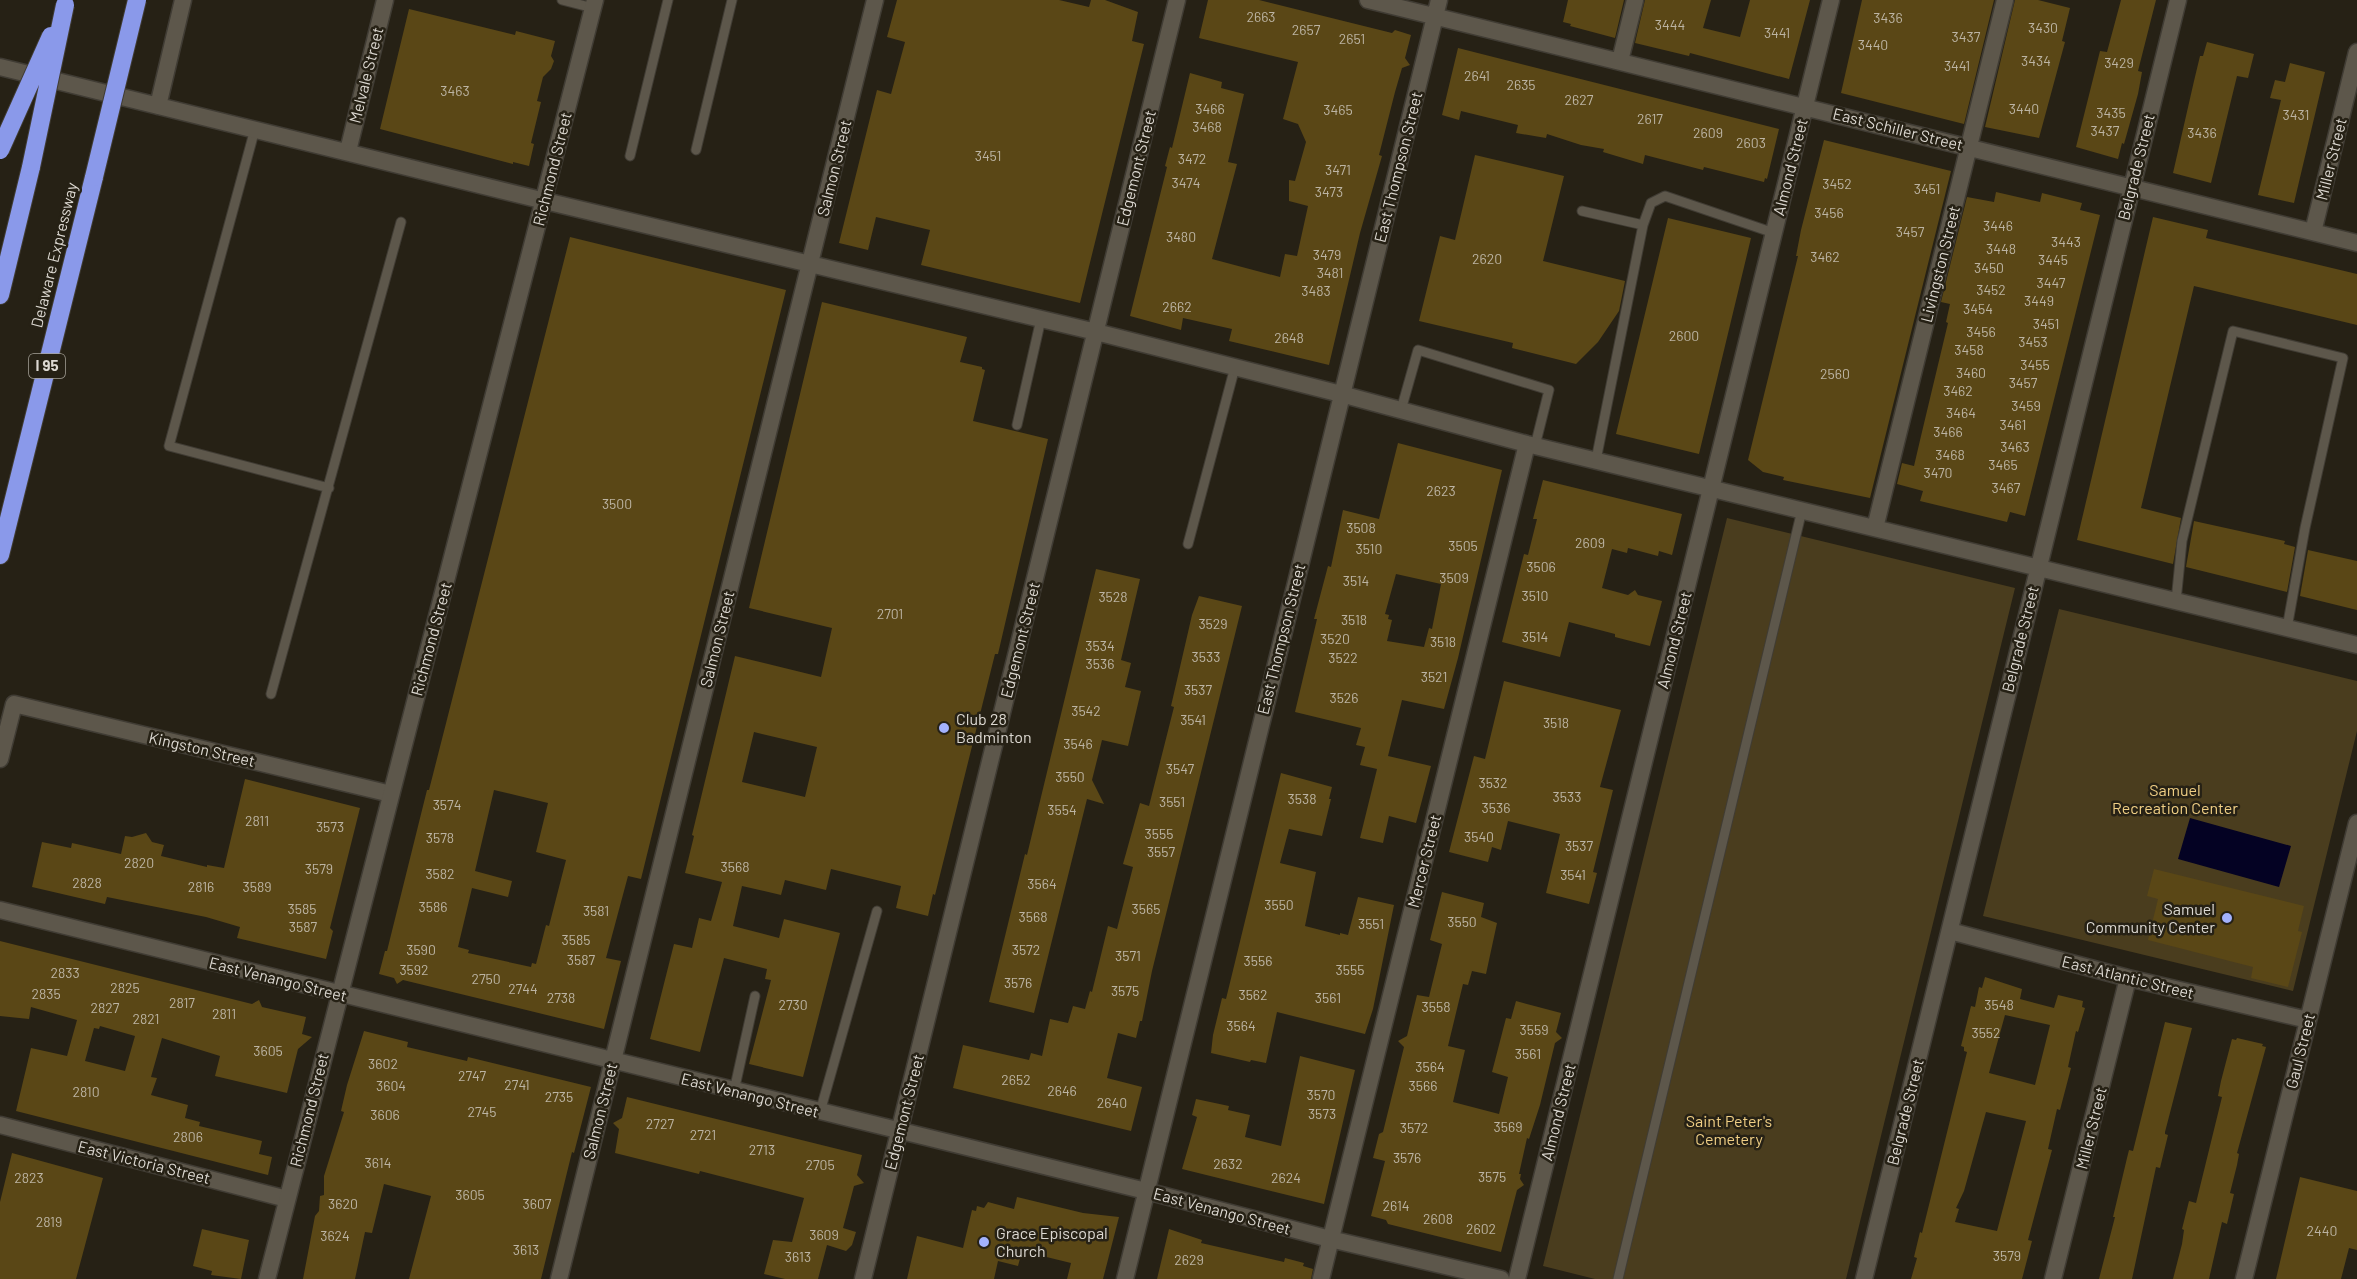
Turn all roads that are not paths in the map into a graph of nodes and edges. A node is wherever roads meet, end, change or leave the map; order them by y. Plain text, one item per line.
1 (137, 0) edge
2 (183, 0) edge
3 (384, 0) edge
4 (562, 0) edge
5 (668, 0) edge
6 (732, 0) edge
7 (875, 0) edge
8 (1177, 0) edge
9 (1368, 0) edge
10 (1439, 0) edge
11 (1635, 0) edge
12 (1831, 0) edge
13 (2005, 0) edge
14 (2178, 0) edge
15 (66, 2) edge
16 (594, 4) edge
17 (1435, 17) junction
18 (2357, 52) edge
19 (1620, 61) junction
20 (0, 67) edge
21 (158, 106) junction
22 (1804, 106) junction
23 (255, 129) junction
24 (1969, 147) junction
25 (0, 150) edge
26 (696, 150) dead end
27 (348, 151) junction
28 (630, 156) dead end
29 (2131, 188) junction
30 (544, 201) junction
31 (1582, 211) dead end
32 (401, 222) dead end
33 (1643, 225) junction
34 (2313, 232) junction
35 (1773, 233) junction
36 (2357, 243) edge
37 (810, 265) junction
38 (0, 294) edge
39 (1041, 320) junction
40 (1096, 332) junction
41 (1235, 367) junction
42 (1341, 394) junction
43 (1401, 410) junction
44 (1017, 425) dead end
45 (1531, 445) junction
46 (1596, 460) junction
47 (329, 488) junction
48 (1711, 488) junction
49 (1802, 510) junction
50 (1875, 528) junction
51 (1188, 544) dead end
52 (0, 555) edge
53 (2038, 567) junction
54 (2176, 601) junction
55 (2287, 628) junction
56 (2357, 645) edge
57 (272, 694) dead end
58 (0, 759) edge
59 (390, 794) junction
60 (2357, 823) edge
61 (0, 910) edge
62 (877, 911) dead end
63 (1950, 931) junction
64 (2128, 978) junction
65 (339, 994) junction
66 (755, 996) dead end
67 (2308, 1020) junction
68 (612, 1061) junction
69 (734, 1091) junction
70 (820, 1112) junction
71 (0, 1125) edge
72 (900, 1131) junction
73 (1146, 1191) junction
74 (287, 1199) junction
75 (1330, 1239) junction
76 (267, 1279) edge
77 (559, 1279) edge
78 (863, 1279) edge
79 (1125, 1279) edge
80 (1321, 1279) edge
81 (1501, 1279) edge
82 (1517, 1279) edge
83 (1618, 1279) edge
84 (1864, 1279) edge
85 (2053, 1279) edge
86 (2244, 1279) edge

1 - 52 highway, Delaware Expressway / I 95, bridge
2 - 21 street
3 - 27 street, Melvale Street
4 - 16 lane
5 - 28 lane
6 - 26 lane
7 - 37 street, Salmon Street
8 - 40 street, Edgemont Street
9 - 17 street, East Schiller Street
10 - 17 street, East Thompson Street
11 - 19 street
12 - 22 street, Almond Street
13 - 24 street, Livingston Street
14 - 29 street, Belgrade Street
15 - 25 highway, bridge
15 - 38 highway, bridge
16 - 30 street, Richmond Street
17 - 19 street, East Schiller Street
17 - 42 street, East Thompson Street
18 - 34 street, Miller Street
19 - 22 street, East Schiller Street
20 - 21 street
21 - 23 street
22 - 24 street, East Schiller Street
22 - 35 street, Almond Street
23 - 27 street
23 - 47 lane
24 - 29 street, East Schiller Street
24 - 50 street, Livingston Street
27 - 30 street
29 - 34 street, East Schiller Street
29 - 53 street, Belgrade Street
30 - 37 street
30 - 59 street, Richmond Street
31 - 33 lane
32 - 47 lane
33 - 35 lane
33 - 46 lane
34 - 36 street, East Schiller Street
35 - 48 street, Almond Street
37 - 39 street
37 - 68 street, Salmon Street
39 - 40 street
39 - 44 lane
40 - 41 street
40 - 72 street, Edgemont Street
41 - 42 street
41 - 51 lane
42 - 43 street
42 - 73 street, East Thompson Street
43 - 45 street
43 - 45 lane
45 - 46 street
45 - 75 street, Mercer Street
46 - 48 street
47 - 57 lane
48 - 49 street
48 - 82 street, Almond Street
49 - 50 street
49 - 83 lane
50 - 53 street
53 - 54 street
53 - 63 street, Belgrade Street
54 - 55 street
54 - 55 lane
55 - 56 street
58 - 59 street, Kingston Street
59 - 65 street, Richmond Street
60 - 67 street, Gaul Street
61 - 65 street, East Venango Street
62 - 70 lane
63 - 64 street, East Atlantic Street
63 - 84 street, Belgrade Street
64 - 67 street, East Atlantic Street
64 - 85 street, Miller Street
65 - 68 street, East Venango Street
65 - 74 street, Richmond Street
66 - 69 lane
67 - 86 street, Gaul Street
68 - 69 street, East Venango Street
68 - 77 street, Salmon Street
69 - 70 street, East Venango Street
70 - 72 street, East Venango Street
71 - 74 street, East Victoria Street
72 - 73 street, East Venango Street
72 - 78 street, Edgemont Street
73 - 75 street, East Venango Street
73 - 79 street, East Thompson Street
74 - 76 street, Richmond Street
75 - 80 street, Mercer Street
75 - 81 street, East Venango Street

